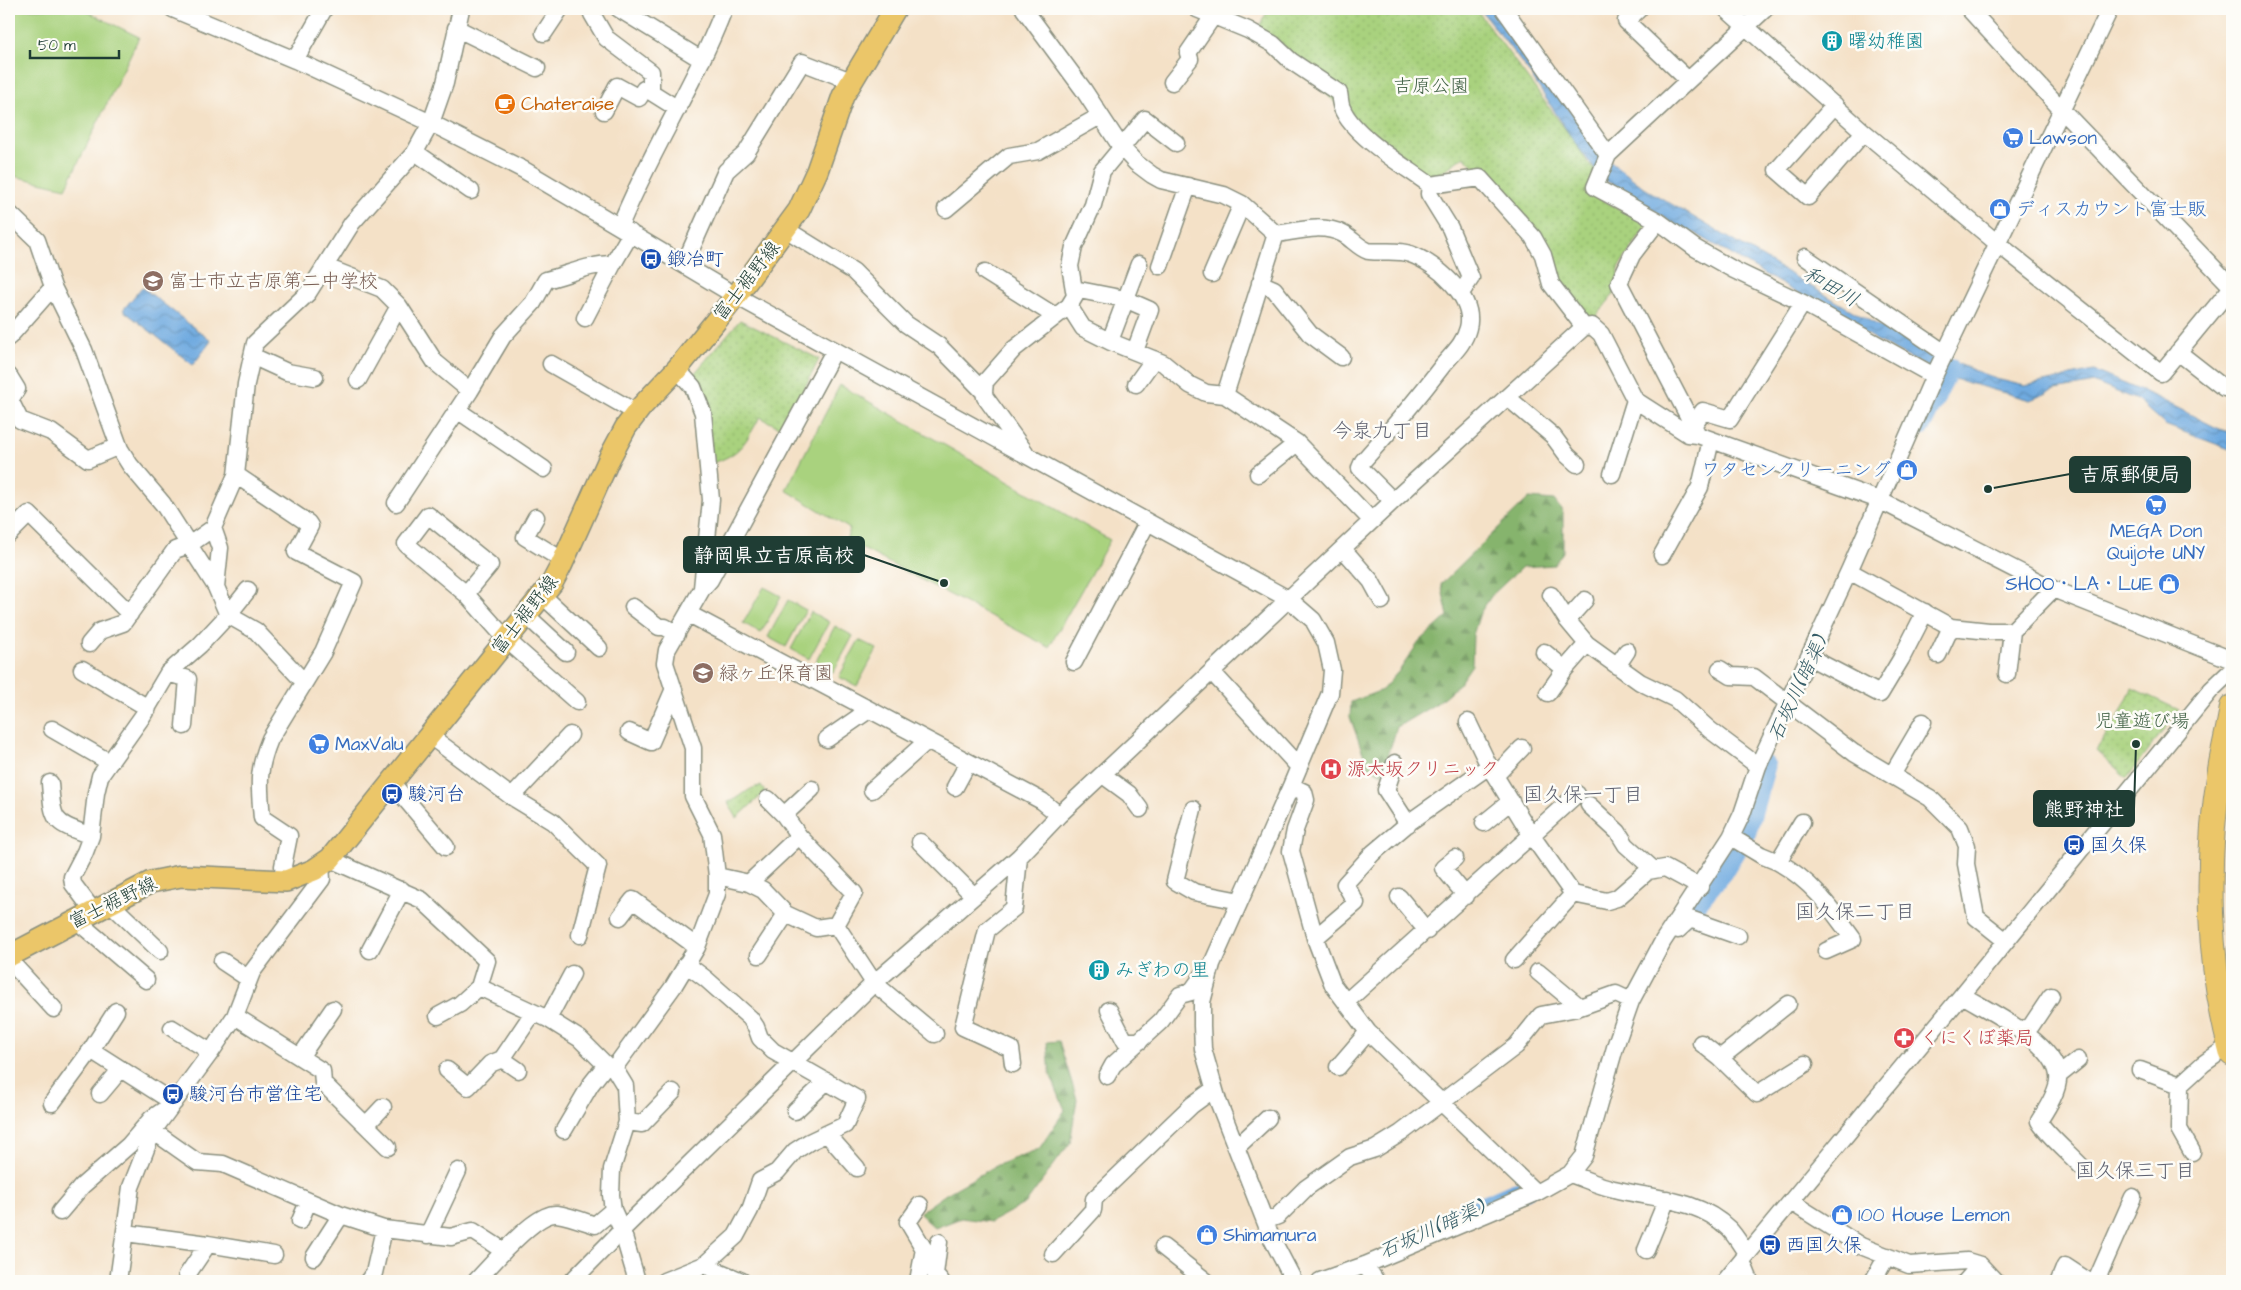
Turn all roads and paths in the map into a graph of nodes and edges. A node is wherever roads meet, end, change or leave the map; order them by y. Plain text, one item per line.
1 (173, 9) edge
2 (324, 9) edge
3 (461, 9) edge
4 (560, 9) edge
5 (619, 9) edge
6 (724, 9) edge
7 (895, 9) edge
8 (1024, 9) edge
9 (1196, 9) edge
10 (1504, 9) edge
11 (1639, 9) edge
12 (1726, 9) edge
13 (1765, 9) edge
14 (1969, 9) edge
15 (2110, 9) edge
16 (591, 11) edge
17 (1214, 15) junction
18 (1746, 27) junction
19 (456, 28) junction
20 (544, 32) dead end
21 (295, 60) junction
22 (702, 60) junction
23 (537, 68) dead end
24 (1688, 80) junction
25 (851, 81) junction
26 (1172, 82) dead end
27 (651, 92) junction
28 (1835, 105) junction
29 (678, 109) junction
30 (2061, 109) junction
31 (604, 111) dead end
32 (1100, 116) junction
33 (431, 123) junction
34 (1864, 132) junction
35 (1176, 144) dead end
36 (1121, 147) junction
37 (415, 152) junction
38 (1608, 156) junction
39 (1430, 185) junction
40 (1188, 186) junction
41 (471, 191) dead end
42 (1242, 204) junction
43 (946, 209) dead end
44 (9, 213) edge
45 (1658, 222) junction
46 (625, 230) junction
47 (786, 230) junction
48 (1276, 234) junction
49 (1997, 243) junction
50 (1805, 257) dead end
51 (613, 264) junction
52 (1139, 264) dead end
53 (684, 265) junction
54 (1160, 266) dead end
55 (326, 268) junction
56 (985, 272) dead end
57 (1212, 274) dead end
58 (1260, 283) junction
59 (53, 287) junction
60 (2232, 287) edge
61 (1074, 289) junction
62 (1461, 294) junction
63 (736, 296) junction
64 (1125, 299) junction
65 (1803, 303) junction
66 (399, 306) junction
67 (1069, 306) junction
68 (1055, 316) junction
69 (585, 318) dead end
70 (1584, 327) junction
71 (9, 337) edge
72 (1110, 341) junction
73 (834, 351) junction
74 (1135, 351) junction
75 (2178, 352) junction
76 (1945, 353) junction
77 (252, 356) junction
78 (1341, 357) dead end
79 (1154, 359) junction
80 (552, 364) dead end
81 (677, 369) junction
82 (9, 376) edge
83 (1934, 376) junction
84 (315, 377) dead end
85 (358, 380) dead end
86 (1136, 384) dead end
87 (2224, 388) dead end
88 (470, 391) junction
89 (984, 392) junction
90 (1225, 395) junction
91 (1507, 397) junction
92 (1635, 400) junction
93 (457, 410) junction
94 (637, 413) junction
95 (1700, 434) junction
96 (1297, 443) junction
97 (119, 446) junction
98 (1028, 456) junction
99 (1577, 464) dead end
100 (544, 469) dead end
101 (1258, 474) dead end
102 (1612, 474) dead end
103 (236, 475) junction
104 (1393, 501) junction
105 (1884, 502) junction
106 (396, 503) dead end
107 (536, 517) dead end
108 (1372, 521) junction
109 (1147, 523) junction
110 (213, 528) junction
111 (9, 534) edge
112 (189, 545) junction
113 (1343, 549) junction
114 (1662, 555) dead end
115 (564, 562) junction
116 (1852, 573) junction
117 (216, 587) junction
118 (702, 589) junction
119 (2053, 589) junction
120 (248, 590) dead end
121 (466, 594) junction
122 (1551, 595) dead end
123 (543, 596) junction
124 (1290, 600) junction
125 (1584, 600) dead end
126 (1382, 601) dead end
127 (633, 607) dead end
128 (1925, 612) junction
129 (130, 614) junction
130 (689, 614) junction
131 (228, 615) junction
132 (526, 616) junction
133 (1567, 620) junction
134 (1951, 627) junction
135 (2012, 631) junction
136 (677, 634) junction
137 (507, 640) junction
138 (90, 644) dead end
139 (1587, 644) junction
140 (599, 648) dead end
141 (1627, 650) dead end
142 (566, 652) dead end
143 (1544, 652) dead end
144 (1938, 655) dead end
145 (1812, 658) junction
146 (2232, 660) edge
147 (1074, 662) dead end
148 (1617, 666) junction
149 (82, 669) dead end
150 (1564, 669) junction
151 (1720, 669) dead end
152 (2232, 670) edge
153 (1212, 672) junction
154 (168, 673) junction
155 (2007, 674) dead end
156 (304, 682) junction
157 (673, 691) junction
158 (1548, 692) dead end
159 (577, 702) dead end
160 (1792, 705) junction
161 (2232, 707) edge
162 (148, 708) junction
163 (869, 710) junction
164 (1468, 722) dead end
165 (1923, 722) dead end
166 (184, 726) dead end
167 (52, 729) dead end
168 (629, 732) dead end
169 (570, 735) dead end
170 (430, 736) junction
171 (827, 739) dead end
172 (926, 742) junction
173 (1522, 748) dead end
174 (109, 762) junction
175 (968, 763) junction
176 (1395, 763) dead end
177 (1758, 766) junction
178 (1299, 767) junction
179 (1492, 771) junction
180 (1103, 775) junction
181 (1892, 775) junction
182 (50, 783) dead end
183 (392, 783) junction
184 (1292, 786) junction
185 (955, 787) dead end
186 (812, 789) dead end
187 (872, 790) dead end
188 (512, 797) junction
189 (768, 799) dead end
190 (1510, 801) junction
191 (1140, 809) dead end
192 (1193, 809) dead end
193 (784, 815) junction
194 (1060, 815) junction
195 (1802, 822) dead end
196 (1484, 823) dead end
197 (1408, 824) junction
198 (91, 836) junction
199 (799, 836) junction
200 (1532, 836) junction
201 (1731, 837) junction
202 (920, 842) dead end
203 (446, 847) dead end
204 (1019, 857) junction
205 (1455, 858) dead end
206 (326, 862) junction
207 (1778, 862) junction
208 (1654, 870) junction
209 (717, 876) junction
210 (286, 881) junction
211 (749, 883) junction
212 (1700, 887) junction
213 (402, 890) junction
214 (1573, 894) junction
215 (974, 896) junction
216 (1466, 896) junction
217 (1399, 897) dead end
218 (1240, 901) junction
219 (93, 912) junction
220 (786, 914) junction
221 (620, 918) dead end
222 (1679, 921) junction
223 (836, 925) junction
224 (1427, 931) junction
225 (580, 935) dead end
226 (1738, 936) dead end
227 (1315, 938) junction
228 (2006, 941) junction
229 (697, 947) junction
230 (370, 950) dead end
231 (160, 951) dead end
232 (1826, 951) dead end
233 (759, 955) dead end
234 (9, 956) edge
235 (9, 960) edge
236 (1514, 960) dead end
237 (222, 961) dead end
238 (686, 964) junction
239 (1212, 964) junction
240 (1538, 972) dead end
241 (572, 974) dead end
242 (249, 979) junction
243 (146, 980) dead end
244 (874, 983) junction
245 (479, 987) junction
246 (1962, 995) junction
247 (2051, 996) dead end
248 (1632, 1001) junction
249 (1346, 1002) junction
250 (1788, 1004) dead end
251 (1580, 1007) junction
252 (54, 1010) dead end
253 (334, 1010) dead end
254 (1109, 1010) dead end
255 (116, 1011) dead end
256 (235, 1016) junction
257 (438, 1016) dead end
258 (540, 1016) junction
259 (172, 1028) dead end
260 (2019, 1030) junction
261 (1368, 1032) junction
262 (935, 1034) dead end
263 (1140, 1042) junction
264 (1701, 1043) dead end
265 (91, 1050) junction
266 (2231, 1050) edge
267 (211, 1052) junction
268 (300, 1057) junction
269 (1720, 1058) junction
270 (502, 1059) junction
271 (2078, 1060) dead end
272 (793, 1062) junction
273 (1013, 1064) dead end
274 (1805, 1064) dead end
275 (610, 1066) junction
276 (1338, 1067) dead end
277 (121, 1069) junction
278 (447, 1070) dead end
279 (518, 1070) dead end
280 (2140, 1070) dead end
281 (1107, 1076) dead end
282 (2058, 1076) junction
283 (827, 1081) junction
284 (2180, 1085) junction
285 (1214, 1089) junction
286 (673, 1092) dead end
287 (100, 1094) dead end
288 (52, 1103) dead end
289 (174, 1103) junction
290 (1440, 1103) junction
291 (383, 1107) dead end
292 (795, 1112) dead end
293 (1268, 1118) dead end
294 (627, 1122) junction
295 (366, 1125) junction
296 (564, 1130) dead end
297 (154, 1131) junction
298 (827, 1134) junction
299 (388, 1147) dead end
300 (1237, 1148) junction
301 (2192, 1152) dead end
302 (2082, 1167) dead end
303 (857, 1168) dead end
304 (458, 1171) dead end
305 (1570, 1174) junction
306 (1536, 1193) junction
307 (2133, 1197) dead end
308 (1667, 1199) junction
309 (308, 1202) junction
310 (1791, 1202) junction
311 (920, 1205) dead end
312 (613, 1210) junction
313 (60, 1212) dead end
314 (340, 1215) junction
315 (300, 1221) dead end
316 (1265, 1221) junction
317 (384, 1229) junction
318 (622, 1230) junction
319 (126, 1233) junction
320 (428, 1235) junction
321 (938, 1242) dead end
322 (208, 1244) junction
323 (1163, 1247) dead end
324 (1646, 1250) dead end
325 (504, 1251) junction
326 (1053, 1254) dead end
327 (274, 1255) dead end
328 (1887, 1256) junction
329 (314, 1257) dead end
330 (1745, 1257) junction
331 (704, 1265) junction
332 (1365, 1265) junction
333 (1980, 1265) junction
334 (187, 1275) dead end
335 (1340, 1278) edge
336 (483, 1279) edge
337 (118, 1281) edge
338 (368, 1281) edge
339 (572, 1281) edge
340 (637, 1281) edge
341 (664, 1281) edge
342 (742, 1281) edge
343 (918, 1281) edge
344 (941, 1281) edge
345 (1206, 1281) edge
346 (1294, 1281) edge
347 (1320, 1281) edge
348 (1376, 1281) edge
349 (1725, 1281) edge
350 (1750, 1281) edge
351 (1873, 1281) edge
352 (1966, 1281) edge
353 (1995, 1281) edge
354 (2060, 1281) edge
355 (2088, 1281) edge
356 (2096, 1281) edge

1 - 21 street
2 - 21 street
3 - 19 street
4 - 20 street
5 - 22 street
6 - 22 street
7 - 25 main road, 富士裾野線
8 - 32 street
9 - 17 street
10 - 38 street
11 - 24 street
12 - 18 street
13 - 18 street
14 - 30 street
15 - 30 street
16 - 27 street
17 - 26 street
17 - 39 street
18 - 24 street
18 - 28 street
19 - 23 street
19 - 33 street
21 - 33 street
22 - 29 street
24 - 38 street
25 - 47 main road, 富士裾野線
25 - 53 street
27 - 29 street
27 - 31 street
28 - 34 street
28 - 34 street
29 - 46 street
30 - 49 street
30 - 60 street
32 - 36 street
32 - 43 street
33 - 37 street
33 - 46 street
34 - 49 street
35 - 36 street
36 - 40 street
36 - 61 street
37 - 41 street
37 - 55 street
38 - 45 street
39 - 62 street
39 - 70 street
40 - 42 street
40 - 54 street
42 - 48 street
42 - 57 street
44 - 59 street
45 - 65 street
45 - 95 street
46 - 51 street
46 - 53 street
47 - 63 main road, 富士裾野線
47 - 89 street
48 - 58 street
48 - 62 street
49 - 75 street
49 - 76 street
50 - 76 street
51 - 69 street
51 - 88 street
52 - 64 street
53 - 63 street
55 - 66 street
55 - 77 street
56 - 68 street
58 - 78 street
58 - 90 street
59 - 71 street
59 - 97 street
60 - 75 street
61 - 64 street
61 - 67 street
62 - 104 street
63 - 73 street
63 - 81 main road, 富士裾野線
64 - 72 street
64 - 74 street
65 - 83 street
65 - 95 street
66 - 85 street
66 - 88 street
67 - 68 street
67 - 72 street
68 - 89 street
70 - 91 street
70 - 92 street
72 - 74 street
73 - 98 street
73 - 118 street
74 - 79 street
75 - 87 street
76 - 83 street
77 - 84 street
77 - 103 street
79 - 86 street
79 - 90 street
80 - 94 street
81 - 94 main road, 富士裾野線
81 - 118 street
82 - 97 street
83 - 105 street
88 - 93 street
89 - 98 street
90 - 96 street
91 - 99 street
91 - 104 street
92 - 95 street
92 - 102 street
93 - 100 street
93 - 106 street
94 - 115 main road, 富士裾野線
95 - 105 street
95 - 114 street
96 - 101 street
96 - 108 street
97 - 112 street
98 - 109 street
103 - 110 street
103 - 156 street
104 - 108 street
105 - 116 street
105 - 119 street
107 - 115 street
108 - 113 street
109 - 124 street
109 - 147 street
110 - 112 street
110 - 117 street
111 - 129 street
112 - 117 street
112 - 129 street
113 - 124 street
113 - 126 street
115 - 123 main road, 富士裾野線
116 - 128 street
116 - 145 street
117 - 131 street
118 - 130 street
119 - 135 street
119 - 146 street
120 - 131 street
121 - 121 street
121 - 137 street
122 - 133 street
123 - 132 main road, 富士裾野線
123 - 140 street
124 - 153 street
124 - 178 street
125 - 133 street
127 - 136 street
128 - 134 street
128 - 145 street
129 - 138 street
130 - 136 street
130 - 163 street
131 - 154 street
131 - 156 street
132 - 137 main road, 富士裾野線
132 - 142 street
133 - 139 street
134 - 135 street
134 - 144 street
135 - 155 street
136 - 157 street
137 - 159 street
137 - 170 main road, 富士裾野線
139 - 148 street
139 - 150 street
141 - 148 street
143 - 150 street
145 - 160 street
148 - 177 street
149 - 162 street
150 - 158 street
151 - 160 street
152 - 228 street
153 - 178 street
153 - 180 street
154 - 162 street
154 - 166 street
156 - 210 street
157 - 168 street
157 - 209 street
160 - 177 street
160 - 181 street
161 - 266 highway
162 - 174 street
163 - 171 street
163 - 172 street
164 - 179 street
165 - 181 street
167 - 174 street
169 - 188 street
170 - 183 main road, 富士裾野線
170 - 188 street
172 - 175 street
172 - 187 street
173 - 179 street
174 - 198 street
175 - 185 street
175 - 194 street
176 - 197 street
177 - 201 street
178 - 184 street
179 - 190 street
179 - 197 street
180 - 191 street
180 - 194 street
181 - 228 street
182 - 198 street
183 - 203 street
183 - 206 main road, 富士裾野線
184 - 218 street
184 - 227 street
186 - 193 street
188 - 225 street
189 - 193 street
190 - 196 street
190 - 200 street
192 - 218 street
193 - 199 street
194 - 204 street
195 - 207 street
197 - 227 street
198 - 219 street
199 - 211 street
199 - 223 street
200 - 208 street
200 - 214 street
200 - 216 street
201 - 207 street
201 - 212 street
202 - 215 street
204 - 215 street
204 - 273 street
205 - 216 street
206 - 210 main road, 富士裾野線
206 - 213 street
206 - 242 street
207 - 232 street
208 - 212 street
208 - 214 street
209 - 211 street
209 - 229 street
210 - 219 main road, 富士裾野線
211 - 220 street
212 - 222 street
213 - 230 street
213 - 245 street
214 - 236 street
215 - 244 street
216 - 224 street
217 - 224 street
218 - 239 street
219 - 231 street
219 - 234 main road, 富士裾野線
219 - 243 street
220 - 223 street
220 - 233 street
221 - 229 street
222 - 226 street
222 - 248 street
223 - 244 street
224 - 249 street
227 - 249 street
228 - 246 street
229 - 238 street
235 - 252 street
237 - 242 street
238 - 272 street
238 - 275 street
239 - 263 street
239 - 285 street
240 - 251 street
241 - 258 street
242 - 256 street
244 - 262 street
244 - 272 street
245 - 257 street
245 - 258 street
246 - 260 street
246 - 310 street
247 - 260 street
248 - 251 street
248 - 305 street
249 - 261 street
250 - 269 street
251 - 290 street
253 - 268 street
254 - 263 street
255 - 265 street
256 - 267 street
256 - 268 street
258 - 270 street
258 - 275 street
259 - 267 street
260 - 282 street
261 - 276 street
261 - 290 street
263 - 281 street
264 - 269 street
265 - 277 street
265 - 288 street
266 - 284 street
267 - 289 street
268 - 295 street
269 - 274 street
270 - 278 street
270 - 279 street
271 - 282 street
272 - 283 street
272 - 318 street
275 - 294 street
275 - 296 street
277 - 287 street
277 - 289 street
280 - 284 street
282 - 302 street
283 - 292 street
283 - 298 street
284 - 301 street
285 - 300 street
285 - 326 street
286 - 294 street
289 - 297 street
289 - 313 street
290 - 306 street
290 - 316 street
291 - 295 street
293 - 300 street
294 - 312 street
295 - 299 street
297 - 309 street
297 - 319 street
298 - 303 street
298 - 331 street
300 - 316 street
304 - 320 street
305 - 306 street
305 - 308 street
306 - 332 street
307 - 356 street
308 - 324 street
308 - 330 street
309 - 314 street
309 - 315 street
310 - 328 street
310 - 330 street
311 - 343 street
312 - 318 street
312 - 325 street
314 - 317 street
314 - 329 street
316 - 346 street
317 - 320 street
317 - 338 street
318 - 339 street
318 - 340 street
319 - 322 street
319 - 337 street
320 - 325 street
321 - 344 street
322 - 327 street
322 - 334 street
323 - 345 street
325 - 336 street
328 - 333 street
328 - 351 street
330 - 349 street
330 - 350 street
331 - 341 street
331 - 342 street
332 - 335 street
332 - 348 street
333 - 352 street
333 - 353 street
335 - 347 street
354 - 355 street

